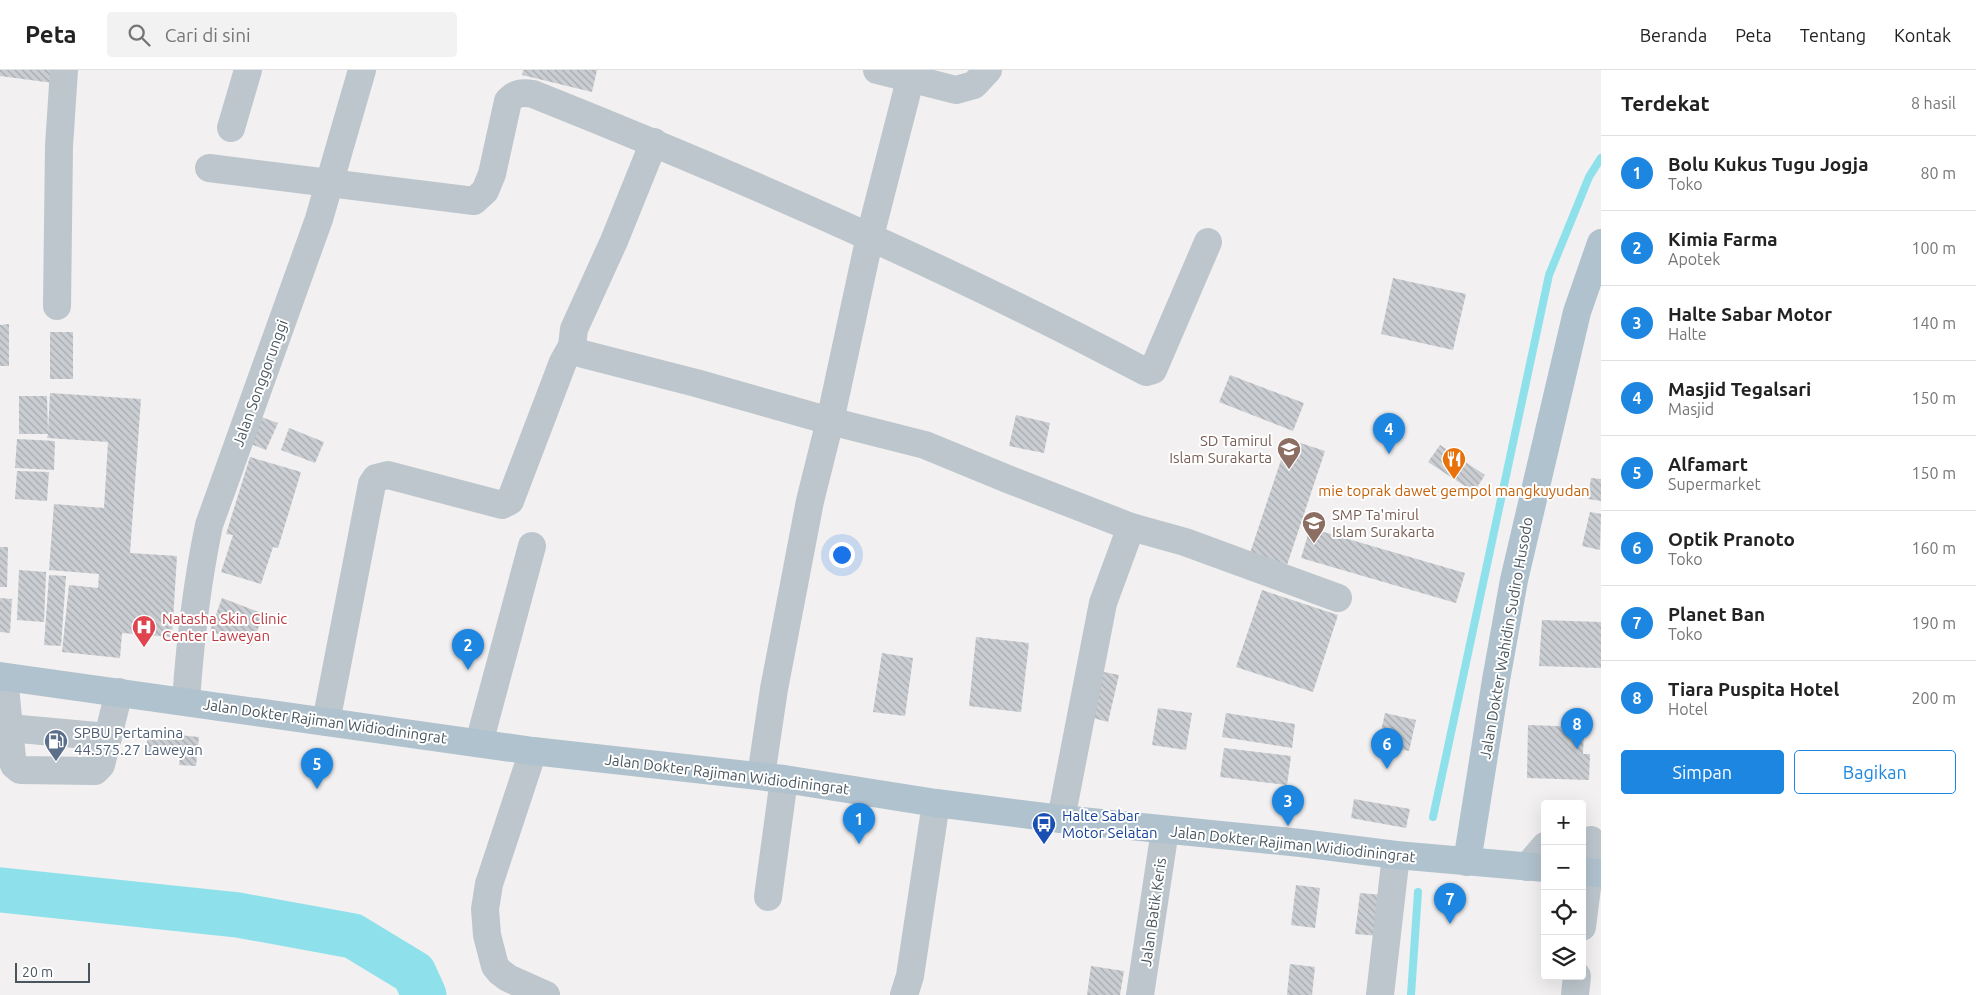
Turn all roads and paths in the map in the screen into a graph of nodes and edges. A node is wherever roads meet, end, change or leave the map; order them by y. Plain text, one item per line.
1 (64, 70) edge
2 (248, 70) edge
3 (362, 70) edge
4 (876, 70) edge
5 (988, 70) edge
6 (910, 80) junction
7 (231, 128) dead end
8 (654, 142) junction
9 (209, 168) dead end
10 (329, 184) junction
11 (870, 236) junction
12 (1208, 242) dead end
13 (1601, 243) edge
14 (1595, 274) edge
15 (57, 306) dead end
16 (572, 346) junction
17 (830, 421) junction
18 (1131, 527) junction
19 (532, 546) dead end
20 (1338, 598) dead end
21 (2, 677) edge
22 (119, 692) junction
23 (186, 701) junction
24 (326, 722) junction
25 (9, 728) junction
26 (108, 737) junction
27 (479, 743) junction
28 (533, 751) junction
29 (773, 778) junction
30 (936, 803) junction
31 (1061, 819) junction
32 (1165, 830) junction
33 (1591, 840) edge
34 (1396, 855) junction
35 (1541, 855) edge
36 (1467, 862) junction
37 (1536, 867) edge
38 (1591, 872) edge
39 (768, 898) dead end
40 (1586, 903) edge
41 (1577, 980) edge
42 (546, 995) edge
43 (904, 995) edge
44 (1140, 995) edge
45 (1380, 995) edge
46 (1575, 995) edge

1 - 15 street
2 - 7 street
3 - 10 street, Jalan Songgorunggi
4 - 6 street
5 - 6 street
6 - 11 street
8 - 10 street
8 - 11 street
8 - 16 street
9 - 10 street
10 - 23 street, Jalan Songgorunggi
11 - 12 street
11 - 17 street
13 - 14 main road, Jalan Dokter Wahidin Sudiro Husodo
14 - 36 main road, Jalan Dokter Wahidin Sudiro Husodo
16 - 17 street
16 - 24 street
17 - 18 street
17 - 29 street
18 - 20 street
18 - 31 street
19 - 27 street
21 - 22 main road, Jalan Dokter Rajiman Widiodiningrat
21 - 25 street
22 - 23 main road, Jalan Dokter Rajiman Widiodiningrat
22 - 26 street
23 - 24 main road, Jalan Dokter Rajiman Widiodiningrat
24 - 27 main road, Jalan Dokter Rajiman Widiodiningrat
25 - 26 street
25 - 26 street
27 - 28 main road, Jalan Dokter Rajiman Widiodiningrat
28 - 29 main road, Jalan Dokter Rajiman Widiodiningrat
28 - 42 street
29 - 30 main road, Jalan Dokter Rajiman Widiodiningrat
29 - 39 street
30 - 31 main road, Jalan Dokter Rajiman Widiodiningrat
30 - 43 street
31 - 32 main road, Jalan Dokter Rajiman Widiodiningrat
32 - 34 main road, Jalan Dokter Rajiman Widiodiningrat
32 - 44 street, Jalan Batik Keris
33 - 38 street
34 - 36 main road, Jalan Dokter Rajiman Widiodiningrat
34 - 45 street
35 - 37 street
36 - 37 main road, Jalan Dokter Rajiman Widiodiningrat
38 - 40 street
41 - 46 street

